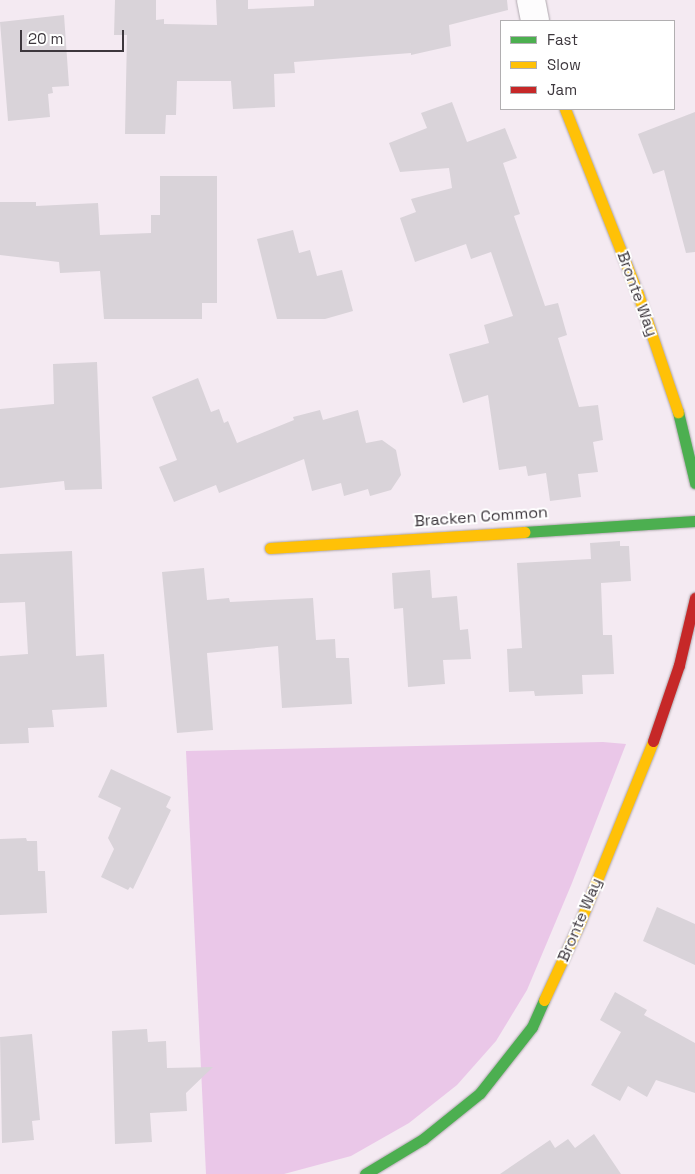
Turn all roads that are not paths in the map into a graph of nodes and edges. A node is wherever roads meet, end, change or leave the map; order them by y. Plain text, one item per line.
1 (531, 0) edge
2 (536, 20) edge
3 (565, 110) edge
4 (695, 483) edge
5 (695, 521) edge
6 (270, 548) dead end
7 (695, 598) edge
8 (365, 1174) edge

1 - 2 street
3 - 4 street, Bronte Way
5 - 6 street, Bracken Common
7 - 8 street, Bronte Way

